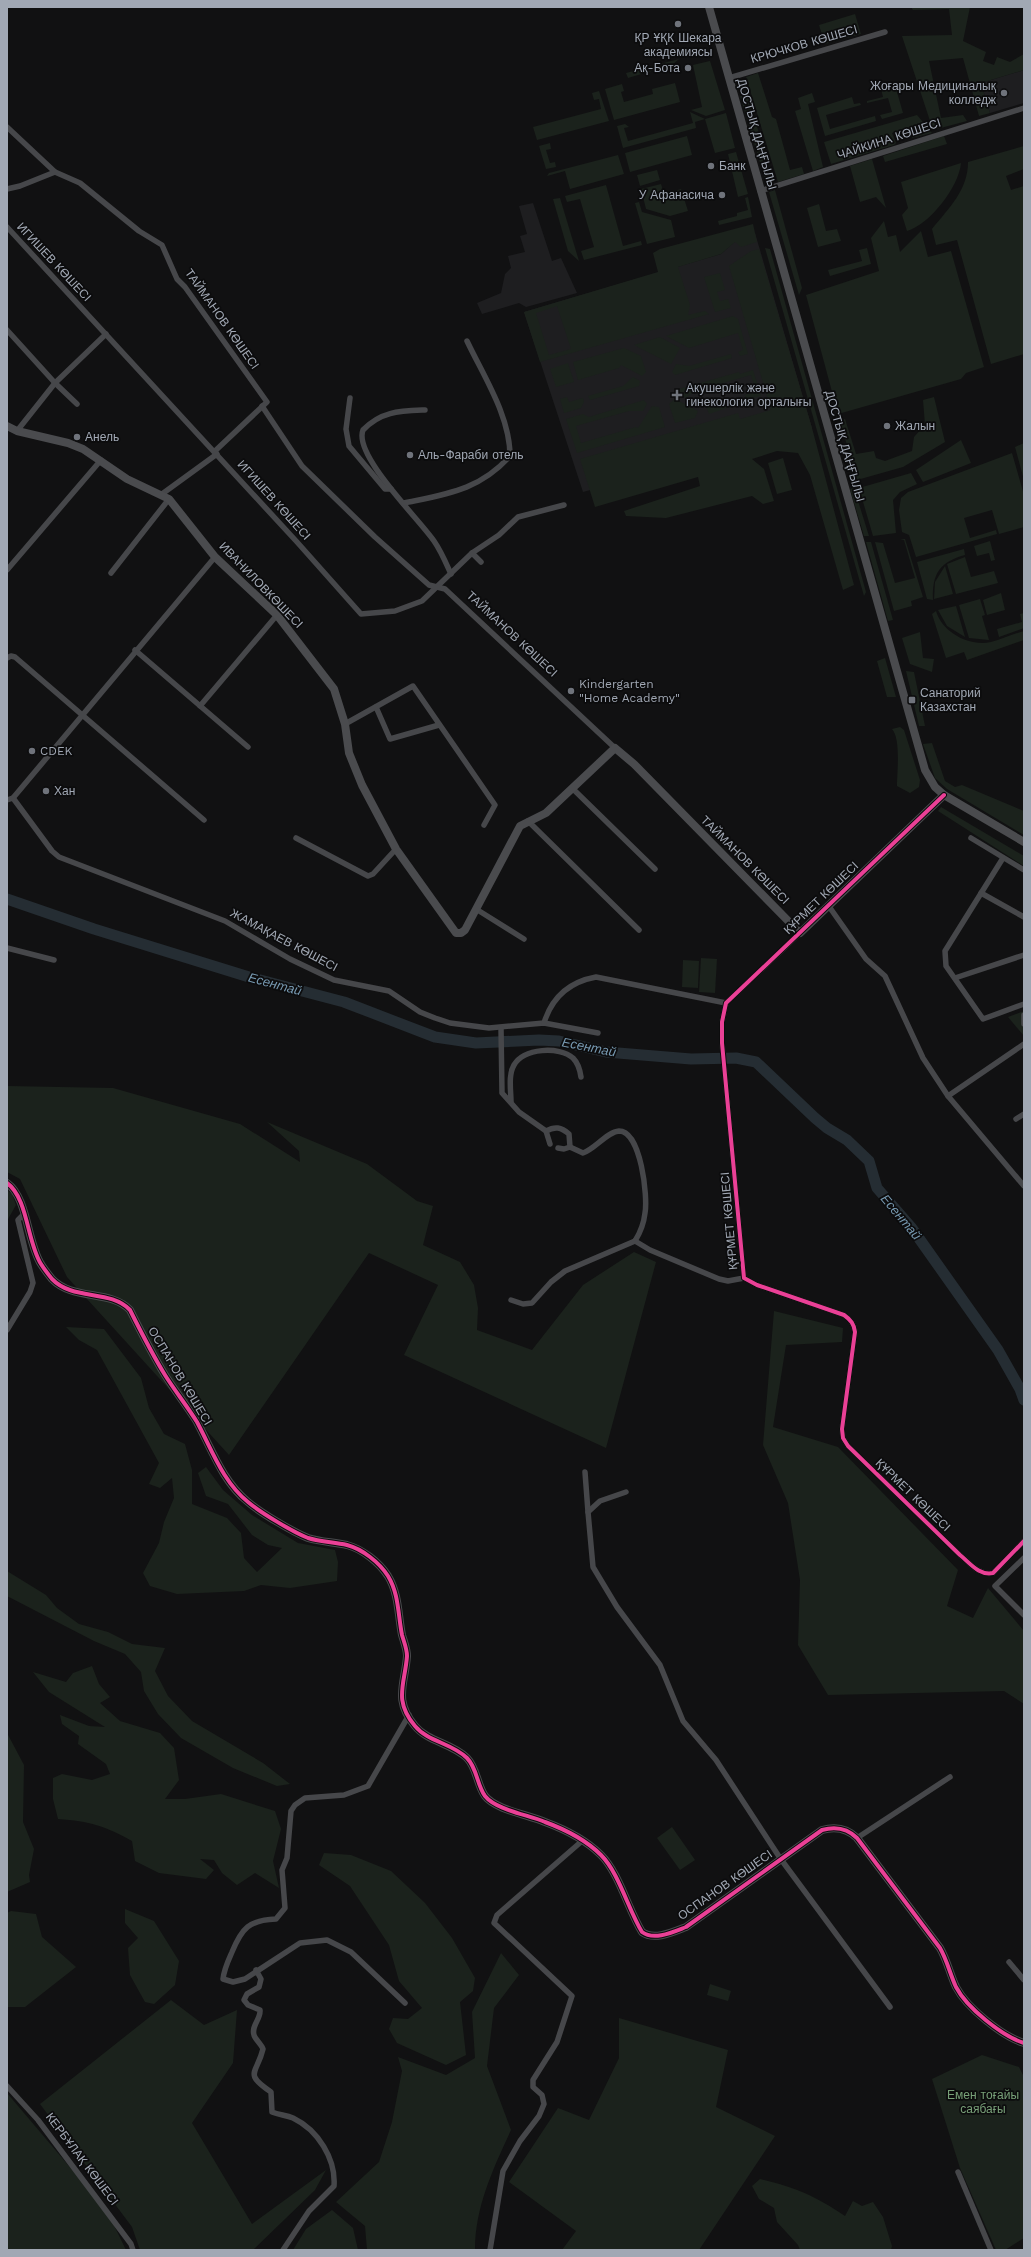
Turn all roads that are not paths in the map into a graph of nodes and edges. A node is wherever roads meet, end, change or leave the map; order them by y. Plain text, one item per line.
1 (709, 7) edge
2 (885, 32) dead end
3 (729, 78) junction
4 (1024, 108) edge
5 (7, 127) edge
6 (55, 172) junction
7 (7, 189) edge
8 (760, 191) junction
9 (7, 227) edge
10 (7, 330) edge
11 (106, 334) junction
12 (467, 341) dead end
13 (55, 383) junction
14 (350, 398) dead end
15 (77, 404) dead end
16 (262, 406) junction
17 (425, 410) dead end
18 (7, 426) edge
19 (17, 431) junction
20 (216, 453) junction
21 (101, 460) junction
22 (391, 489) junction
23 (166, 496) junction
24 (404, 504) junction
25 (564, 504) dead end
26 (472, 553) junction
27 (215, 557) junction
28 (481, 562) dead end
29 (7, 570) edge
30 (111, 573) dead end
31 (451, 574) junction
32 (437, 587) junction
33 (277, 615) junction
34 (135, 650) junction
35 (7, 658) edge
36 (200, 706) junction
37 (376, 707) junction
38 (82, 717) junction
39 (345, 724) junction
40 (439, 725) junction
41 (248, 747) dead end
42 (615, 748) junction
43 (572, 788) junction
44 (944, 795) junction
45 (10, 799) edge
46 (204, 820) dead end
47 (528, 821) junction
48 (484, 825) dead end
49 (296, 838) dead end
50 (971, 838) dead end
51 (1024, 842) edge
52 (396, 849) junction
53 (1003, 858) junction
54 (655, 869) dead end
55 (1024, 870) edge
56 (981, 893) junction
57 (828, 904) junction
58 (476, 909) junction
59 (1024, 917) edge
60 (638, 930) dead end
61 (800, 933) junction
62 (524, 939) dead end
63 (7, 948) edge
64 (1024, 955) edge
65 (54, 960) dead end
66 (955, 978) junction
67 (726, 1003) junction
68 (1024, 1004) edge
69 (1024, 1015) edge
70 (544, 1024) junction
71 (1024, 1024) edge
72 (501, 1028) junction
73 (598, 1033) dead end
74 (1024, 1044) edge
75 (581, 1077) dead end
76 (948, 1096) junction
77 (511, 1102) junction
78 (1024, 1114) edge
79 (1016, 1119) dead end
80 (546, 1131) junction
81 (550, 1144) dead end
82 (570, 1147) junction
83 (558, 1148) dead end
84 (7, 1183) edge
85 (1024, 1186) edge
86 (24, 1214) junction
87 (635, 1241) junction
88 (744, 1278) junction
89 (510, 1300) dead end
90 (7, 1330) edge
91 (585, 1472) dead end
92 (626, 1492) dead end
93 (588, 1512) junction
94 (1024, 1541) edge
95 (1024, 1558) edge
96 (1024, 1615) edge
97 (409, 1715) junction
98 (950, 1777) dead end
99 (857, 1838) junction
100 (582, 1841) junction
101 (780, 1858) junction
102 (1008, 1962) dead end
103 (256, 1970) junction
104 (1024, 1980) edge
105 (405, 2003) dead end
106 (890, 2007) dead end
107 (1024, 2044) edge
108 (7, 2086) edge
109 (958, 2172) dead end
110 (133, 2250) edge
111 (283, 2250) edge
112 (490, 2250) edge
113 (991, 2250) edge

1 - 3 street, ДОСТЫҚ ДАҢҒЫЛЫ
2 - 3 street, КРЮЧКОВ КӨШЕСІ
3 - 8 street, ДОСТЫҚ ДАҢҒЫЛЫ
4 - 8 street, ЧАЙКИНА КӨШЕСІ
5 - 6 street, ТАЙМАНОВ КӨШЕСІ
6 - 7 street
6 - 16 street, ТАЙМАНОВ КӨШЕСІ
8 - 44 street, ДОСТЫҚ ДАҢҒЫЛЫ
9 - 11 street, ИГИШЕВ КӨШЕСІ
10 - 13 street
11 - 13 street
11 - 20 street, ИГИШЕВ КӨШЕСІ
12 - 24 street
13 - 15 street
13 - 19 street
14 - 22 street
16 - 20 street
16 - 32 street, ТАЙМАНОВ КӨШЕСІ
17 - 22 street
18 - 19 street, ИВАНИЛОВКӨШЕСІ
19 - 21 street, ИВАНИЛОВКӨШЕСІ
20 - 23 street
20 - 32 street, ИГИШЕВ КӨШЕСІ
21 - 23 street, ИВАНИЛОВКӨШЕСІ
21 - 29 street
22 - 24 street
23 - 27 street, ИВАНИЛОВКӨШЕСІ
23 - 30 street
24 - 31 street
25 - 26 street, ИГИШЕВ КӨШЕСІ
26 - 28 street
26 - 31 street, ИГИШЕВ КӨШЕСІ
27 - 33 street, ИВАНИЛОВКӨШЕСІ
27 - 34 street
31 - 32 street, ИГИШЕВ КӨШЕСІ
32 - 42 street, ТАЙМАНОВ КӨШЕСІ
33 - 36 street
33 - 39 street, ИВАНИЛОВКӨШЕСІ
34 - 36 street
34 - 38 street
35 - 38 street
36 - 41 street
37 - 39 street
37 - 40 street
37 - 40 street
38 - 45 street
38 - 46 street
39 - 52 street, ИВАНИЛОВКӨШЕСІ
40 - 48 street
42 - 43 street, ИВАНИЛОВКӨШЕСІ
42 - 61 street, ТАЙМАНОВ КӨШЕСІ
43 - 47 street, ИВАНИЛОВКӨШЕСІ
43 - 54 street
44 - 51 street, ДОСТЫҚ ДАҢҒЫЛЫ
44 - 57 street, ҚҰРМЕТ КӨШЕСІ
45 - 72 street, ЖАМАҚАЕВ КӨШЕСІ
47 - 58 street, ИВАНИЛОВКӨШЕСІ
47 - 60 street
49 - 52 street
50 - 53 street
52 - 58 street, ИВАНИЛОВКӨШЕСІ
53 - 55 street
53 - 56 street
56 - 59 street
56 - 66 street
57 - 61 street, ҚҰРМЕТ КӨШЕСІ
57 - 76 street
58 - 62 street
61 - 67 street, ҚҰРМЕТ КӨШЕСІ
63 - 65 street
64 - 66 street
66 - 68 street
67 - 70 street
67 - 88 street, ҚҰРМЕТ КӨШЕСІ
69 - 71 street
70 - 72 street, ЖАМАҚАЕВ КӨШЕСІ
70 - 73 street, ЖАМАҚАЕВ КӨШЕСІ
72 - 77 street
74 - 76 street
75 - 77 street
76 - 85 street
77 - 80 street
78 - 79 street
80 - 81 street
80 - 82 street
82 - 83 street
82 - 87 street
84 - 86 street, ОСПАНОВ КӨШЕСІ
86 - 90 street
86 - 97 street, ОСПАНОВ КӨШЕСІ
87 - 88 street
87 - 89 street
88 - 94 street, ҚҰРМЕТ КӨШЕСІ
91 - 93 street
92 - 93 street
93 - 101 street
95 - 96 street
97 - 100 street, ОСПАНОВ КӨШЕСІ
97 - 103 street
98 - 99 street
99 - 101 street, ОСПАНОВ КӨШЕСІ
99 - 107 street, ОСПАНОВ КӨШЕСІ
100 - 101 street, ОСПАНОВ КӨШЕСІ
100 - 112 street
101 - 106 street
102 - 104 street
103 - 105 street
103 - 111 street
108 - 110 street, КЕРБҰЛАҚ КӨШЕСІ
109 - 113 street

